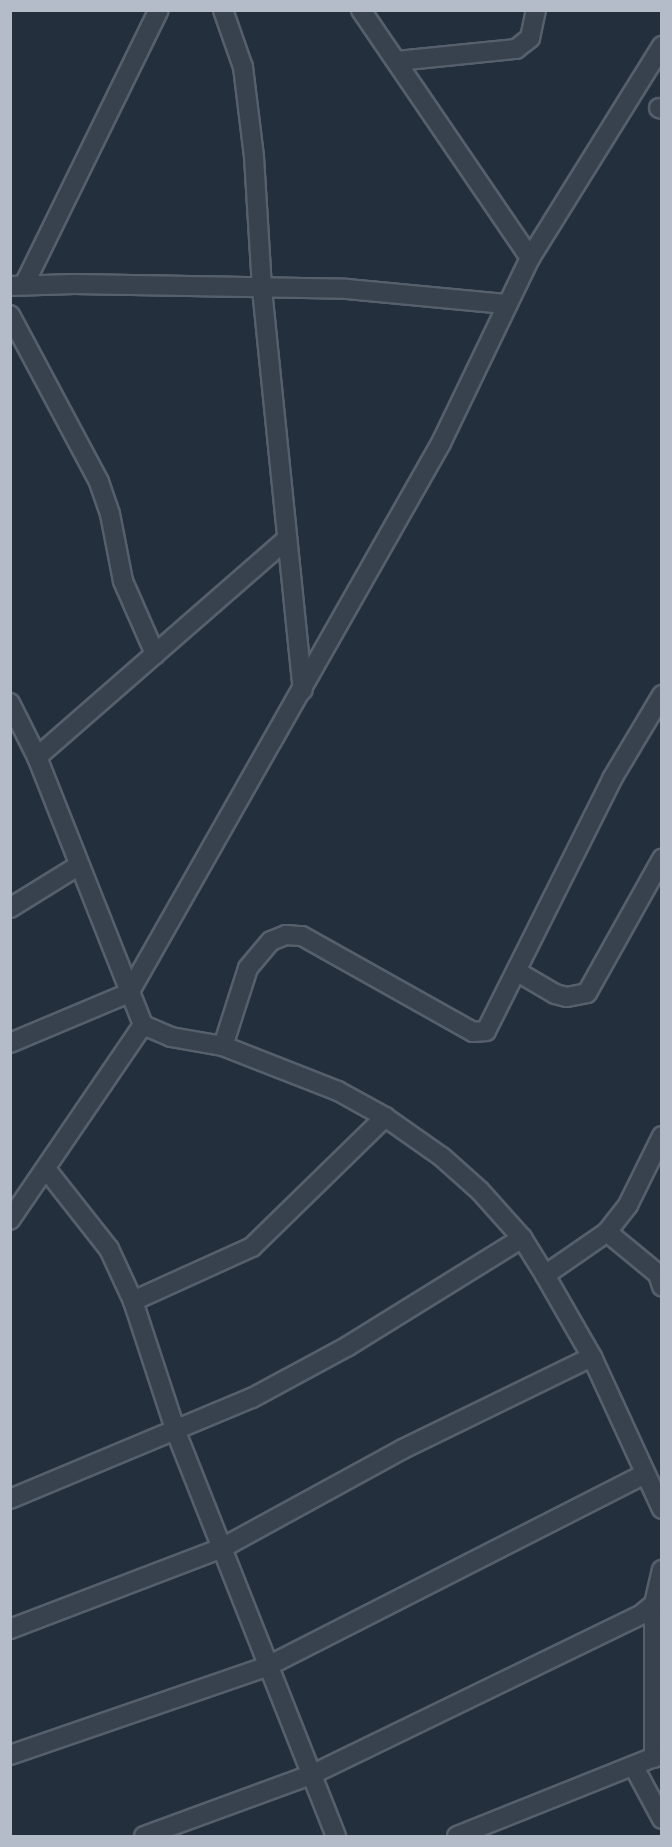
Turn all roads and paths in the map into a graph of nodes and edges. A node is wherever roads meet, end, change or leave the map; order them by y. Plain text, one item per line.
1 (159, 10) edge
2 (223, 10) edge
3 (361, 10) edge
4 (536, 10) edge
5 (662, 45) edge
6 (397, 61) junction
7 (530, 258) junction
8 (17, 286) edge
9 (262, 289) junction
10 (505, 304) junction
11 (10, 315) edge
12 (287, 539) junction
13 (155, 654) junction
14 (303, 690) junction
15 (662, 696) edge
16 (10, 703) edge
17 (37, 757) junction
18 (662, 859) edge
19 (78, 866) junction
20 (10, 908) edge
21 (516, 971) junction
22 (129, 993) junction
23 (143, 1025) junction
24 (10, 1043) edge
25 (223, 1047) junction
26 (385, 1117) junction
27 (662, 1136) edge
28 (46, 1169) junction
29 (10, 1220) edge
30 (607, 1232) junction
31 (522, 1239) junction
32 (545, 1275) junction
33 (660, 1276) edge
34 (132, 1301) junction
35 (592, 1357) junction
36 (176, 1432) junction
37 (643, 1475) junction
38 (10, 1499) edge
39 (661, 1507) edge
40 (222, 1548) junction
41 (662, 1570) edge
42 (654, 1604) junction
43 (10, 1629) edge
44 (268, 1666) junction
45 (10, 1755) edge
46 (658, 1756) edge
47 (634, 1767) junction
48 (313, 1774) junction
49 (662, 1819) edge
50 (144, 1836) edge
51 (336, 1836) edge
52 (457, 1836) edge

1 - 8 street
2 - 9 street
3 - 6 street
4 - 6 street
5 - 7 street
6 - 7 street
7 - 10 street
8 - 9 street
9 - 10 street
9 - 12 street
10 - 14 street
11 - 13 street
12 - 13 street
12 - 14 street
13 - 17 street
14 - 22 street
15 - 21 street
16 - 17 street
17 - 19 street
18 - 21 street
19 - 20 street
19 - 22 street
21 - 25 street
22 - 23 street
22 - 24 street
23 - 25 street
23 - 28 street
25 - 26 street
26 - 31 street
26 - 34 street
27 - 30 street
28 - 29 street
28 - 34 street
30 - 32 street
30 - 33 street
31 - 32 street
31 - 36 street
32 - 35 street
34 - 36 street
35 - 37 street
35 - 40 street
36 - 38 street
36 - 40 street
37 - 39 street
37 - 44 street
40 - 43 street
40 - 44 street
41 - 42 street
42 - 46 street
42 - 48 street
44 - 45 street
44 - 48 street
46 - 47 street
47 - 49 street
47 - 52 street
48 - 50 street
48 - 51 street

